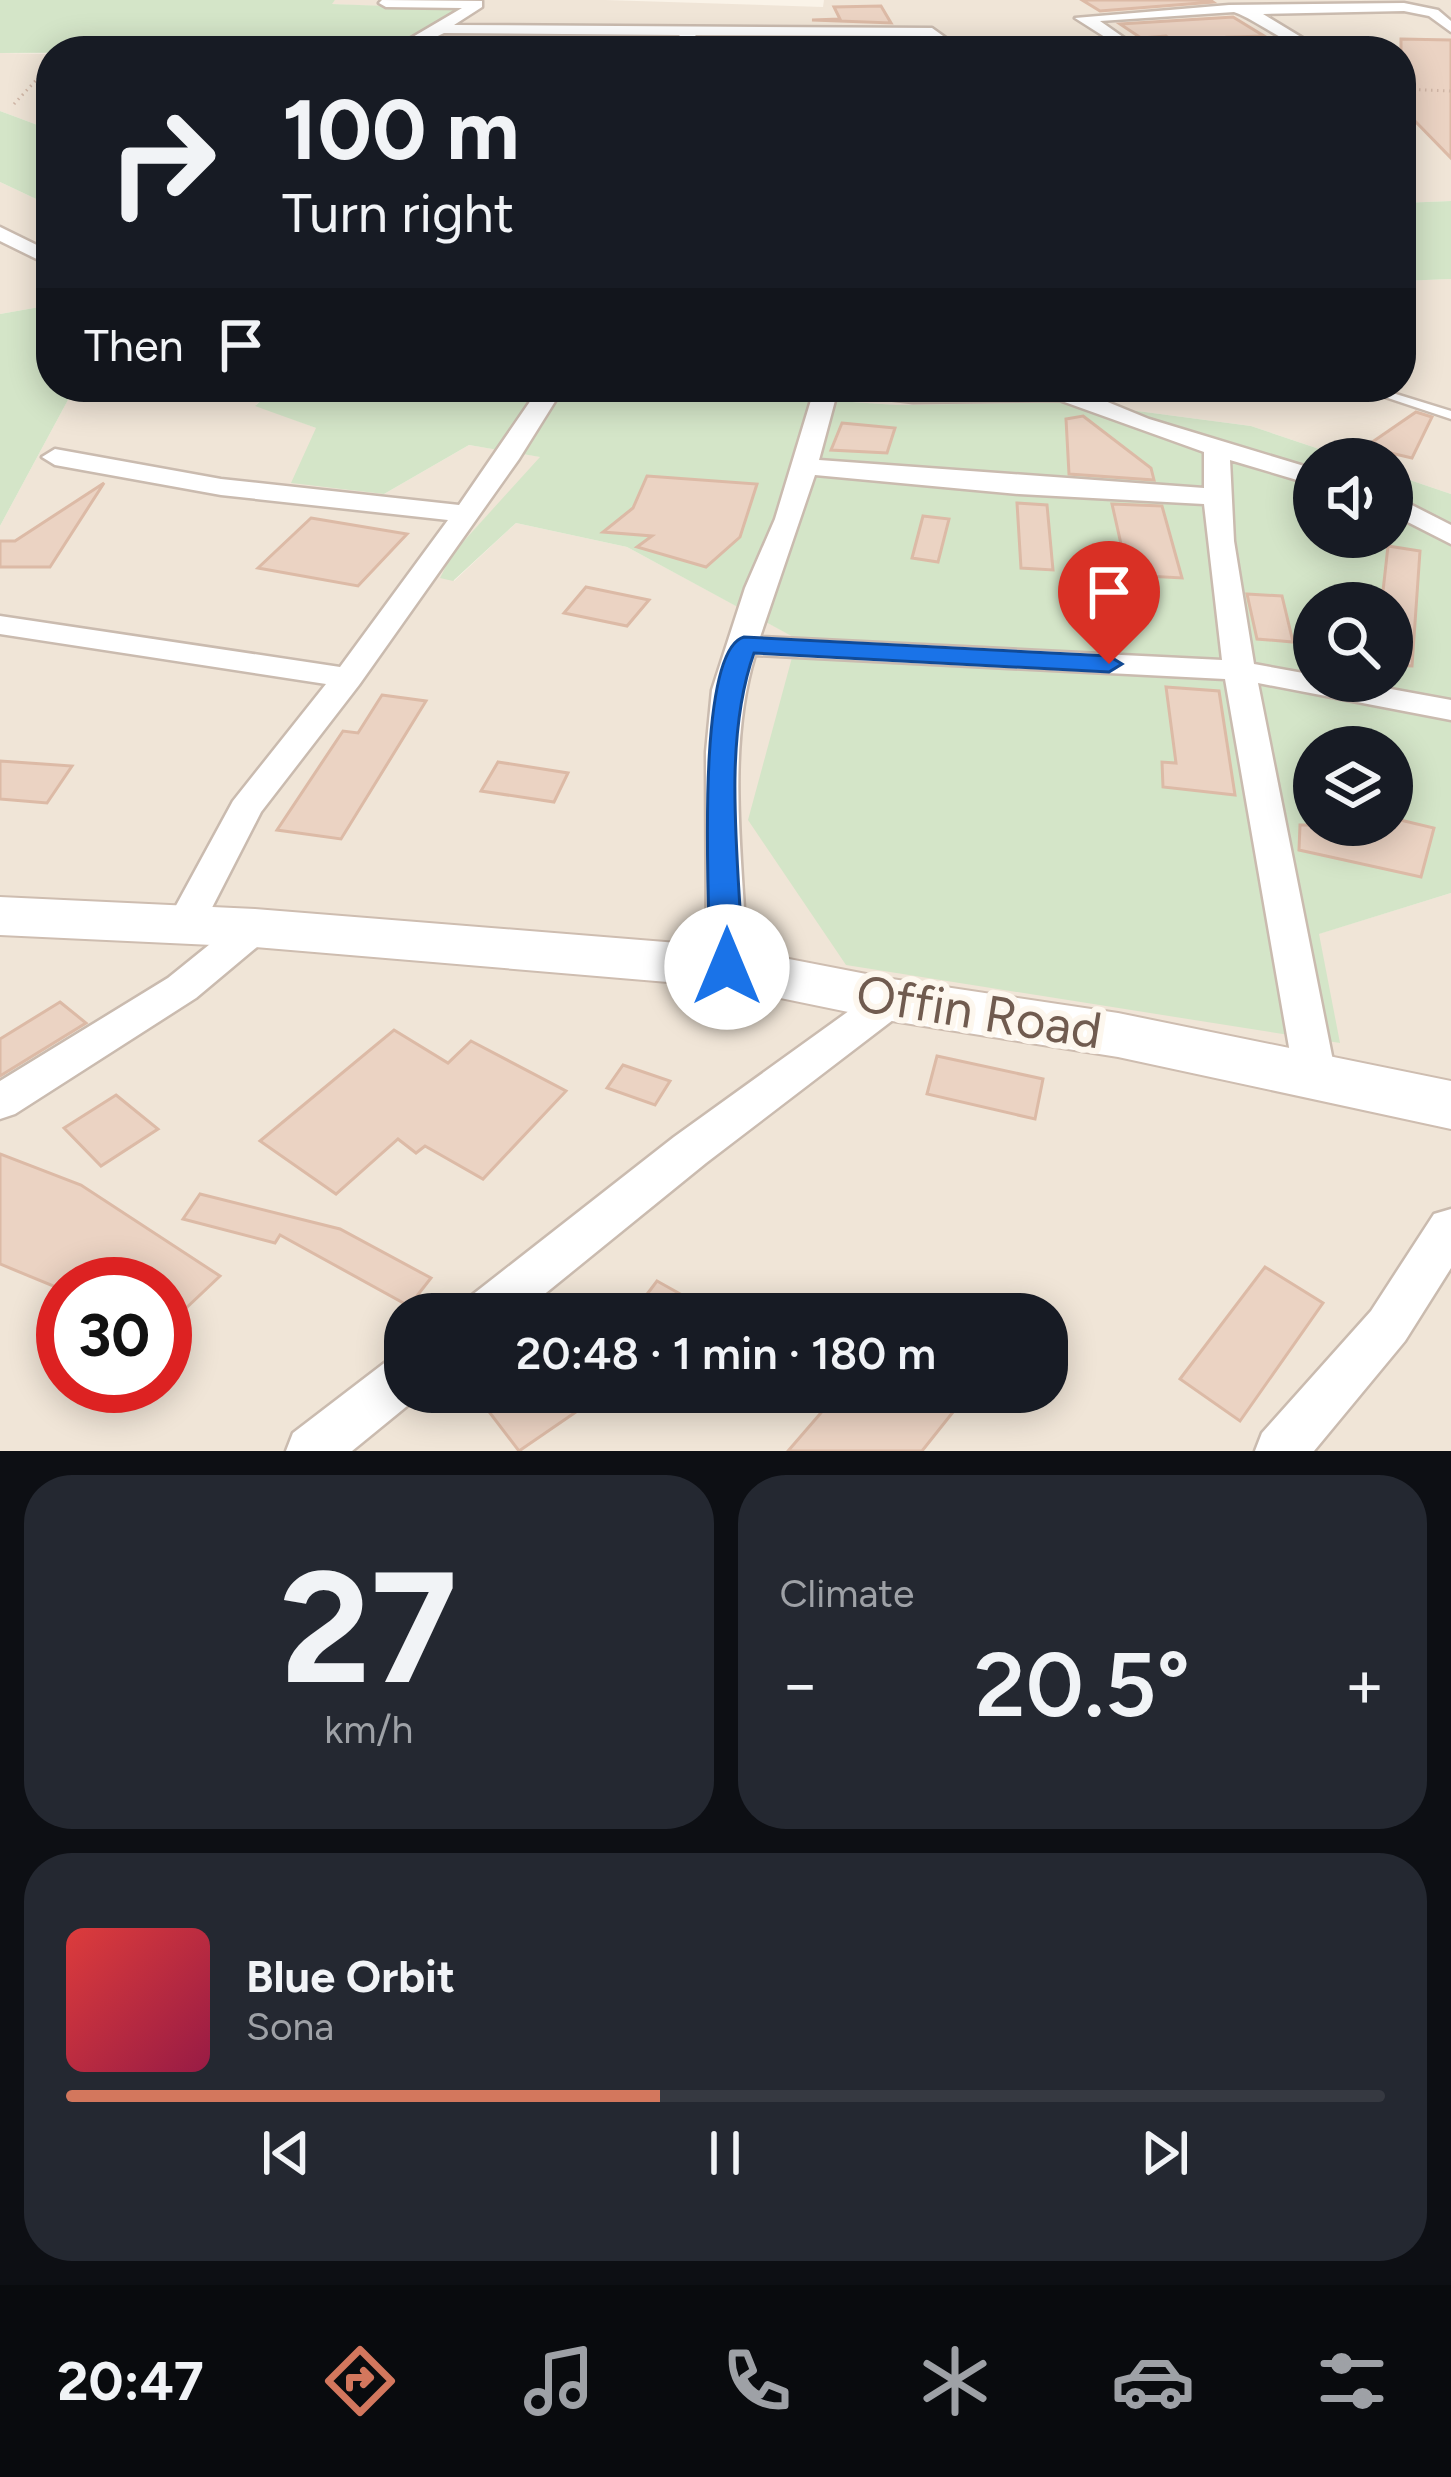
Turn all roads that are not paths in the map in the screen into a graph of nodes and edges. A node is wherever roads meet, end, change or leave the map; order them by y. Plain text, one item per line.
1 (1194, 0) edge
2 (1357, 0) edge
3 (386, 3) dead end
4 (1391, 7) junction
5 (1234, 10) junction
6 (743, 13) dead end
7 (1451, 28) edge
8 (442, 29) junction
9 (682, 31) junction
10 (754, 31) junction
11 (427, 36) edge
12 (687, 36) edge
13 (937, 36) edge
14 (1117, 36) edge
15 (1288, 36) edge
16 (0, 233) edge
17 (36, 252) edge
18 (542, 402) edge
19 (823, 402) edge
20 (1092, 402) edge
21 (1409, 402) edge
22 (1451, 415) edge
23 (1217, 451) junction
24 (55, 457) dead end
25 (804, 466) junction
26 (1293, 471) edge
27 (1216, 497) junction
28 (467, 514) junction
29 (1413, 515) edge
30 (1451, 536) edge
31 (0, 625) edge
32 (744, 645) junction
33 (1237, 670) junction
34 (348, 678) junction
35 (1451, 710) edge
36 (0, 916) edge
37 (185, 924) junction
38 (255, 928) junction
39 (727, 967) junction
40 (892, 1000) junction
41 (1315, 1076) junction
42 (0, 1102) edge
43 (1451, 1105) edge
44 (1451, 1228) edge
45 (510, 1293) edge
46 (384, 1394) edge
47 (1304, 1441) edge
48 (311, 1451) edge

1 - 5 street
2 - 4 street
3 - 8 street
4 - 5 street
4 - 7 street
5 - 14 street
5 - 15 street
6 - 10 street
8 - 9 street
8 - 11 street
9 - 10 street
9 - 12 street
10 - 13 street
16 - 17 street
18 - 28 street
19 - 25 street
20 - 23 street
21 - 22 lane
23 - 26 street
23 - 27 street
24 - 28 street
25 - 27 street
25 - 32 street
27 - 33 street
28 - 34 street
29 - 30 street
31 - 34 street
32 - 33 street
32 - 39 street
33 - 35 street
33 - 41 street
34 - 37 street
36 - 37 street, Offin Road
37 - 38 street, Offin Road
38 - 39 street, Offin Road
38 - 42 street
39 - 40 street, Offin Road
40 - 41 street, Offin Road
40 - 45 street
41 - 43 street, Offin Road
44 - 47 street
46 - 48 street

